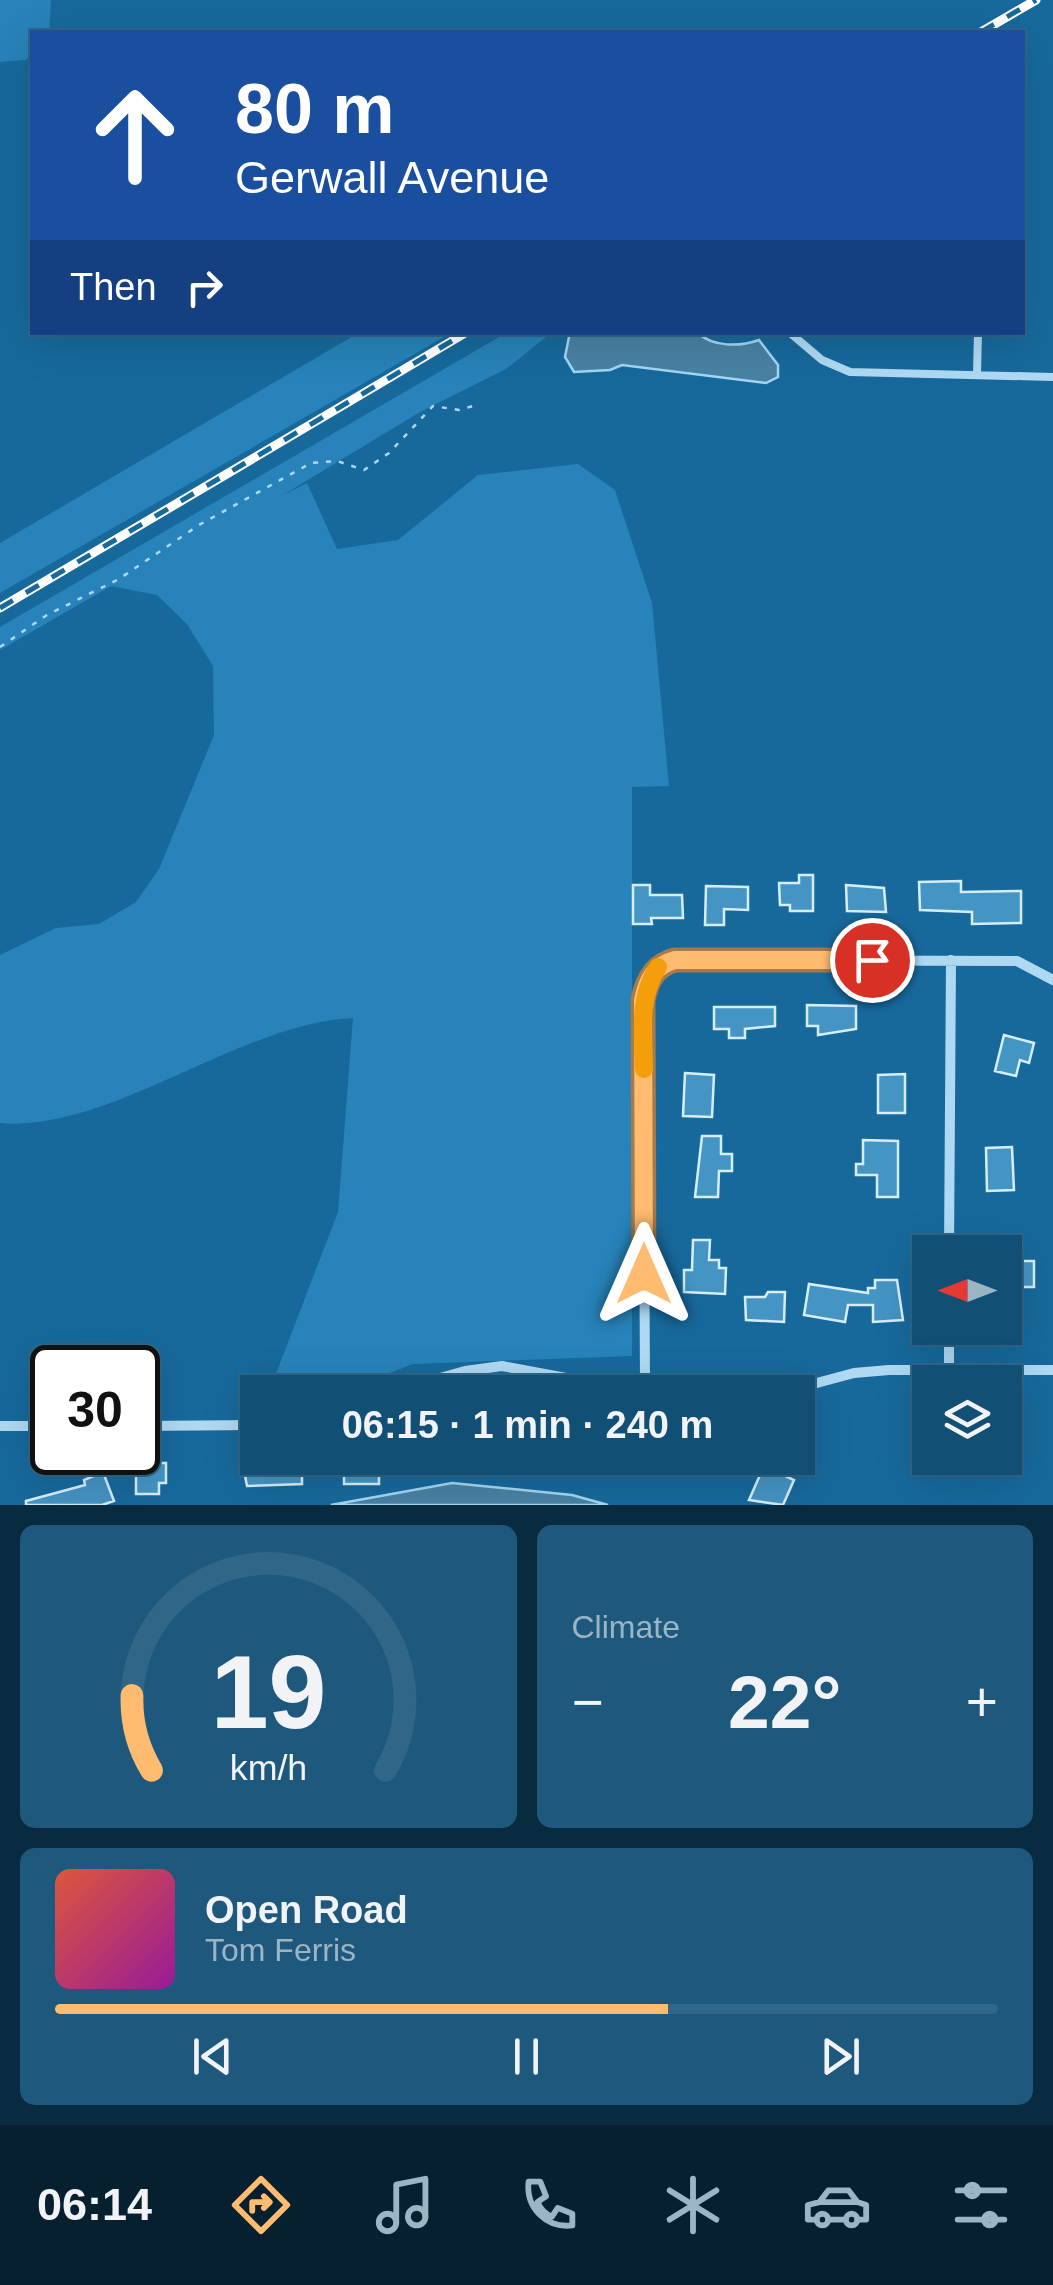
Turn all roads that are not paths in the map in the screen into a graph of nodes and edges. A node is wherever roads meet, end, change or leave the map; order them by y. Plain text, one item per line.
1 (793, 335) edge
2 (978, 335) edge
3 (977, 374) junction
4 (1053, 376) edge
5 (950, 960) junction
6 (1053, 980) edge
7 (949, 1235) edge
8 (1022, 1370) edge
9 (1053, 1370) edge
10 (912, 1371) edge
11 (454, 1375) edge
12 (550, 1375) edge
13 (645, 1375) edge
14 (815, 1383) edge
15 (0, 1426) edge
16 (30, 1426) edge
17 (160, 1426) edge
18 (240, 1426) edge

1 - 3 lane
2 - 3 lane
3 - 4 lane
5 - 6 street
5 - 7 street
5 - 13 street
8 - 9 street
10 - 14 street
11 - 12 street
15 - 16 street
17 - 18 street

